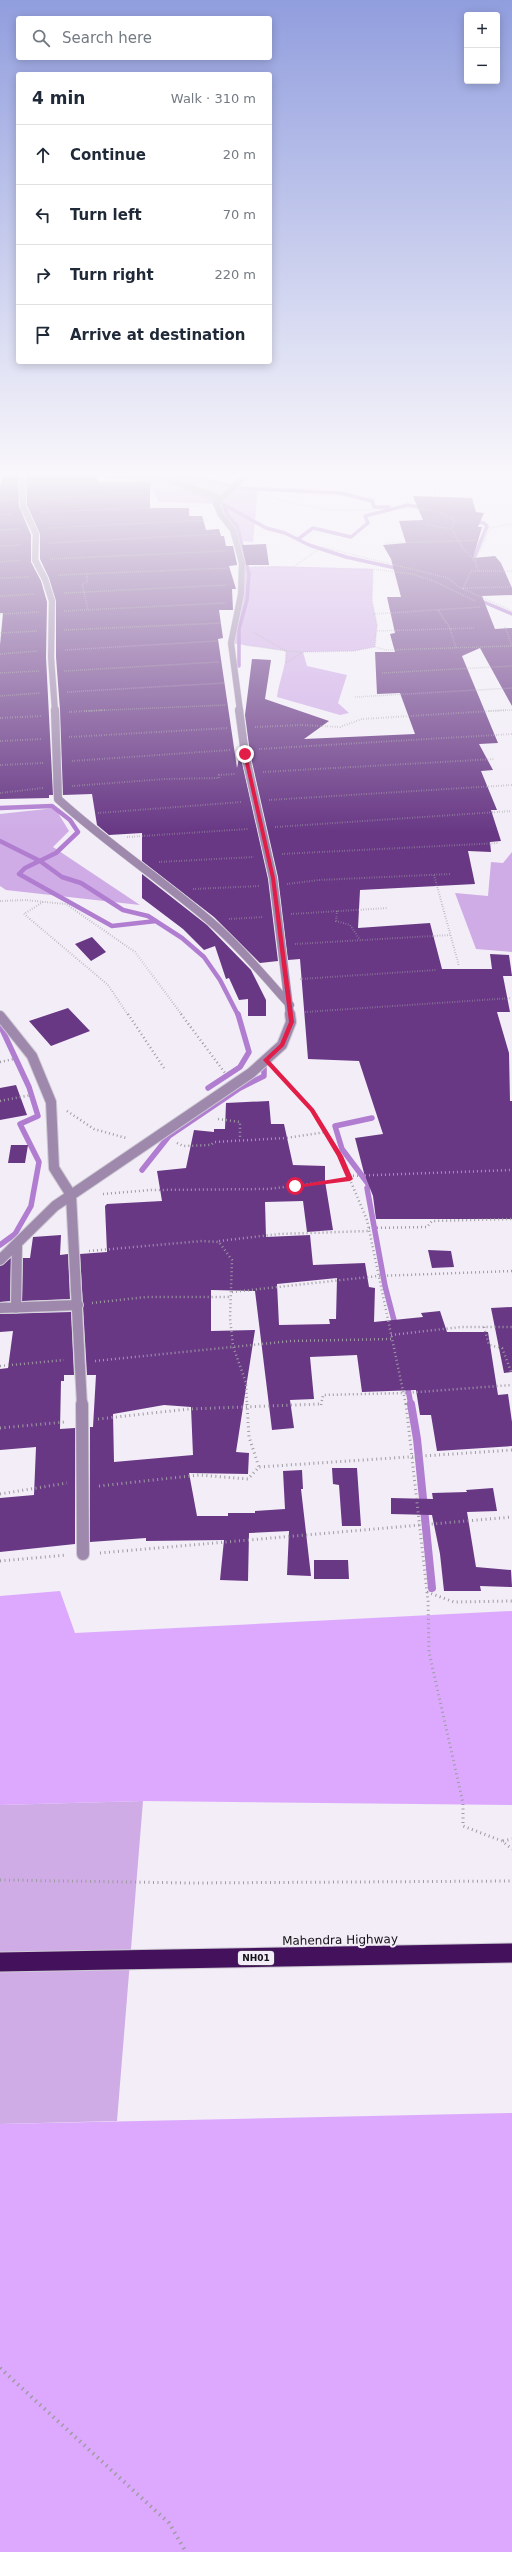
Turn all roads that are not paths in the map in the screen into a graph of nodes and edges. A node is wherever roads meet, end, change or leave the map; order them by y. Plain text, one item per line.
1 (50, 594) edge
2 (240, 594) edge
3 (290, 1005) junction
4 (0, 1016) edge
5 (71, 1195) junction
6 (17, 1245) junction
7 (0, 1260) edge
8 (78, 1305) junction
9 (0, 1308) edge
10 (16, 1308) junction
11 (83, 1554) road end
12 (512, 1953) edge
13 (0, 1962) edge

1 - 3 street
2 - 3 street
3 - 5 street
4 - 5 street
5 - 6 street
5 - 8 street
6 - 7 street
6 - 10 street
8 - 10 street
8 - 11 street
9 - 10 street
12 - 13 highway, Mahendra Highway / NH01

